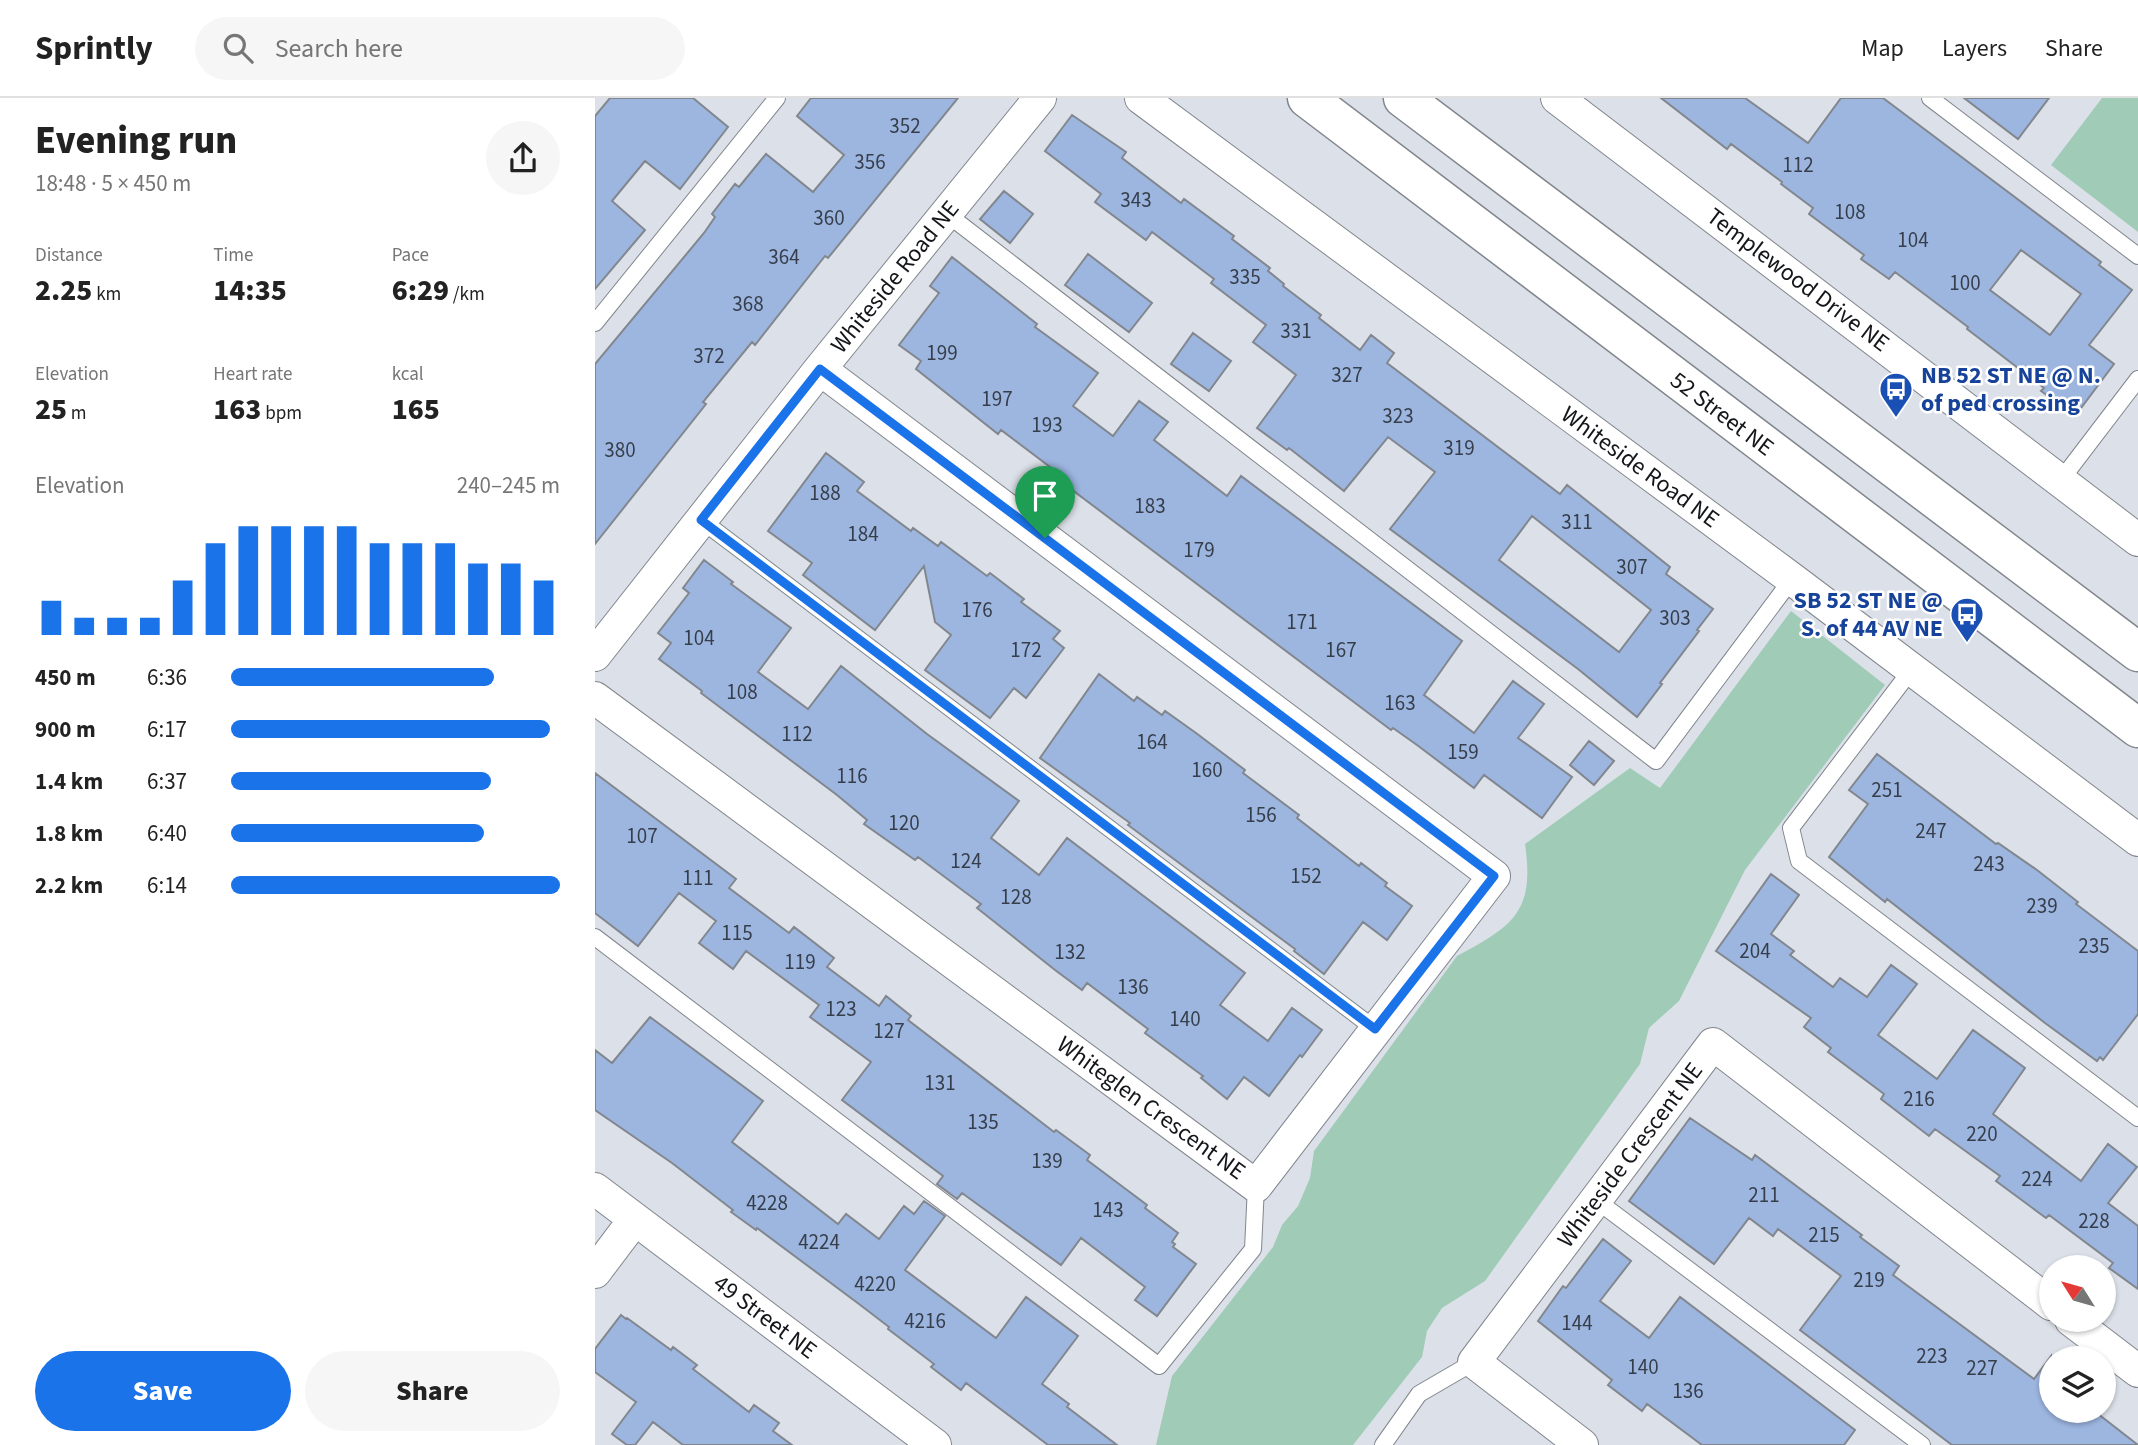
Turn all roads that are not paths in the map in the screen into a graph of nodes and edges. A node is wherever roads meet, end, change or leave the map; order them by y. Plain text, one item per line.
1 (777, 98) edge
2 (1040, 98) edge
3 (1140, 98) edge
4 (1307, 98) edge
5 (1403, 98) edge
6 (1557, 98) edge
7 (1930, 98) edge
8 (947, 214) junction
9 (2138, 256) edge
10 (595, 323) edge
11 (820, 369) junction
12 (2138, 379) edge
13 (2061, 480) junction
14 (701, 520) junction
15 (2138, 540) edge
16 (1792, 579) junction
17 (2138, 652) edge
18 (595, 655) edge
19 (1912, 669) junction
20 (595, 698) edge
21 (2138, 728) edge
22 (2138, 840) edge
23 (595, 937) edge
24 (1375, 1029) junction
25 (2138, 1118) edge
26 (1256, 1185) junction
27 (595, 1189) edge
28 (1596, 1200) junction
29 (635, 1219) junction
30 (595, 1272) edge
31 (2039, 1295) edge
32 (2087, 1332) edge
33 (1474, 1362) junction
34 (2138, 1371) edge
35 (935, 1445) edge
36 (1383, 1445) edge
37 (1582, 1445) edge
38 (1922, 1445) edge

1 - 10 lane
2 - 8 street, Whiteside Road NE
3 - 16 street, Whiteside Road NE
4 - 21 main road, 52 Street NE
5 - 17 main road
6 - 13 street, Templewood Drive NE
7 - 9 lane
8 - 11 street, Whiteside Road NE
8 - 16 lane
11 - 14 street, Whiteside Road NE
11 - 24 street, Whiteglen Crescent NE
12 - 13 lane
13 - 15 street, Templewood Drive NE
14 - 18 street, Whiteside Road NE
14 - 24 lane
16 - 19 street, Whiteside Road NE
19 - 22 street, Whiteside Road NE
19 - 25 lane
20 - 26 street, Whiteglen Crescent NE
23 - 26 lane
24 - 26 street, Whiteglen Crescent NE
27 - 29 street, 49 Street NE
28 - 31 street, Whiteside Crescent NE
28 - 33 street, Whiteside Crescent NE
28 - 38 lane
29 - 30 street
29 - 35 street, 49 Street NE
32 - 34 street
33 - 36 lane
33 - 37 street

